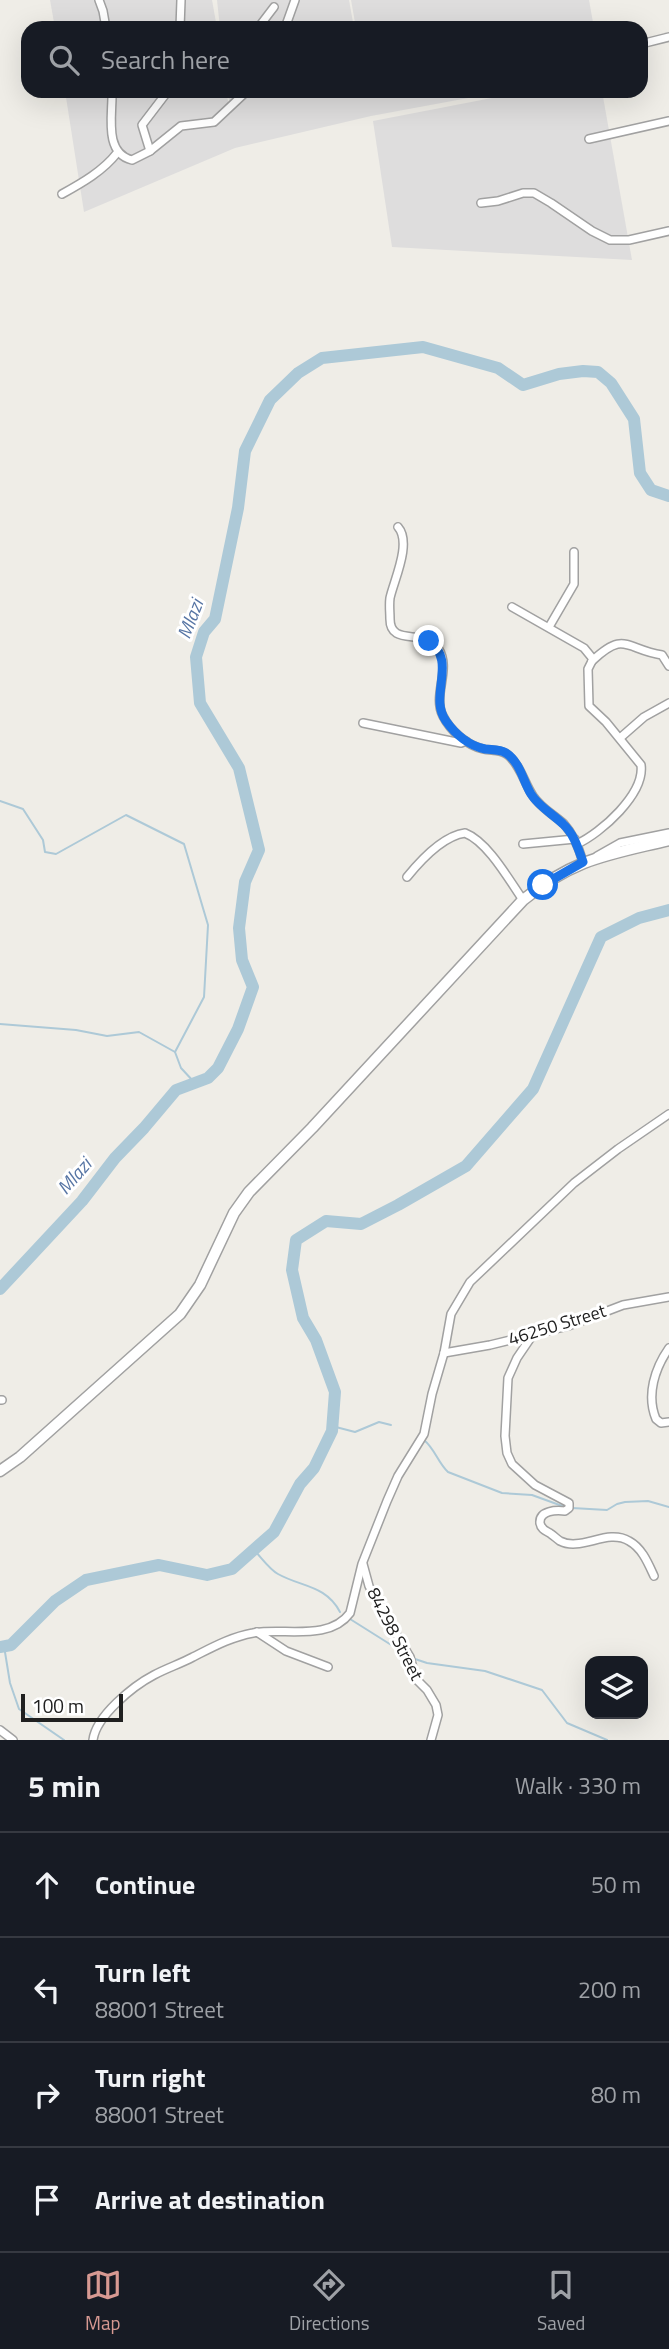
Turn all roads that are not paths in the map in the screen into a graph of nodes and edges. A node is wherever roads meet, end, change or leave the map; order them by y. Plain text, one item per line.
1 (99, 0) edge
2 (181, 0) edge
3 (295, 0) edge
4 (274, 7) dead end
5 (105, 21) edge
6 (180, 21) edge
7 (263, 21) edge
8 (288, 21) edge
9 (669, 37) edge
10 (648, 42) edge
11 (111, 98) edge
12 (163, 98) edge
13 (240, 98) edge
14 (669, 121) edge
15 (589, 139) dead end
16 (150, 151) junction
17 (117, 153) junction
18 (62, 194) dead end
19 (481, 203) dead end
20 (669, 231) edge
21 (398, 527) dead end
22 (574, 552) dead end
23 (512, 607) dead end
24 (549, 627) junction
25 (592, 661) junction
26 (669, 666) edge
27 (669, 704) edge
28 (363, 723) dead end
29 (620, 738) junction
30 (466, 741) junction
31 (669, 833) edge
32 (669, 840) edge
33 (523, 844) dead end
34 (577, 844) junction
35 (587, 860) junction
36 (407, 877) dead end
37 (523, 900) junction
38 (669, 1114) edge
39 (669, 1297) edge
40 (534, 1333) junction
41 (669, 1348) edge
42 (444, 1353) junction
43 (669, 1422) edge
44 (0, 1471) edge
45 (362, 1564) junction
46 (654, 1576) dead end
47 (257, 1632) junction
48 (328, 1667) dead end
49 (0, 1730) edge
50 (13, 1740) edge
51 (93, 1740) edge
52 (431, 1740) edge

1 - 5 street
2 - 6 street
3 - 8 street
4 - 7 street
9 - 10 street
11 - 17 street
12 - 16 street
13 - 16 street
14 - 15 street
16 - 17 street
17 - 18 street
19 - 20 street
21 - 30 street
22 - 24 street
23 - 24 street
24 - 25 street
25 - 26 street
25 - 29 street
27 - 29 street
28 - 30 street
29 - 34 street
30 - 34 street
31 - 35 street
32 - 35 street
33 - 34 street
34 - 35 street
35 - 37 street
36 - 37 street
37 - 44 street
38 - 42 street
39 - 40 street, 46250 Street
40 - 42 street, 46250 Street
40 - 46 street
41 - 43 street
42 - 45 street
45 - 47 street
45 - 52 street, 84298 Street
47 - 48 street
47 - 51 street
49 - 50 street

